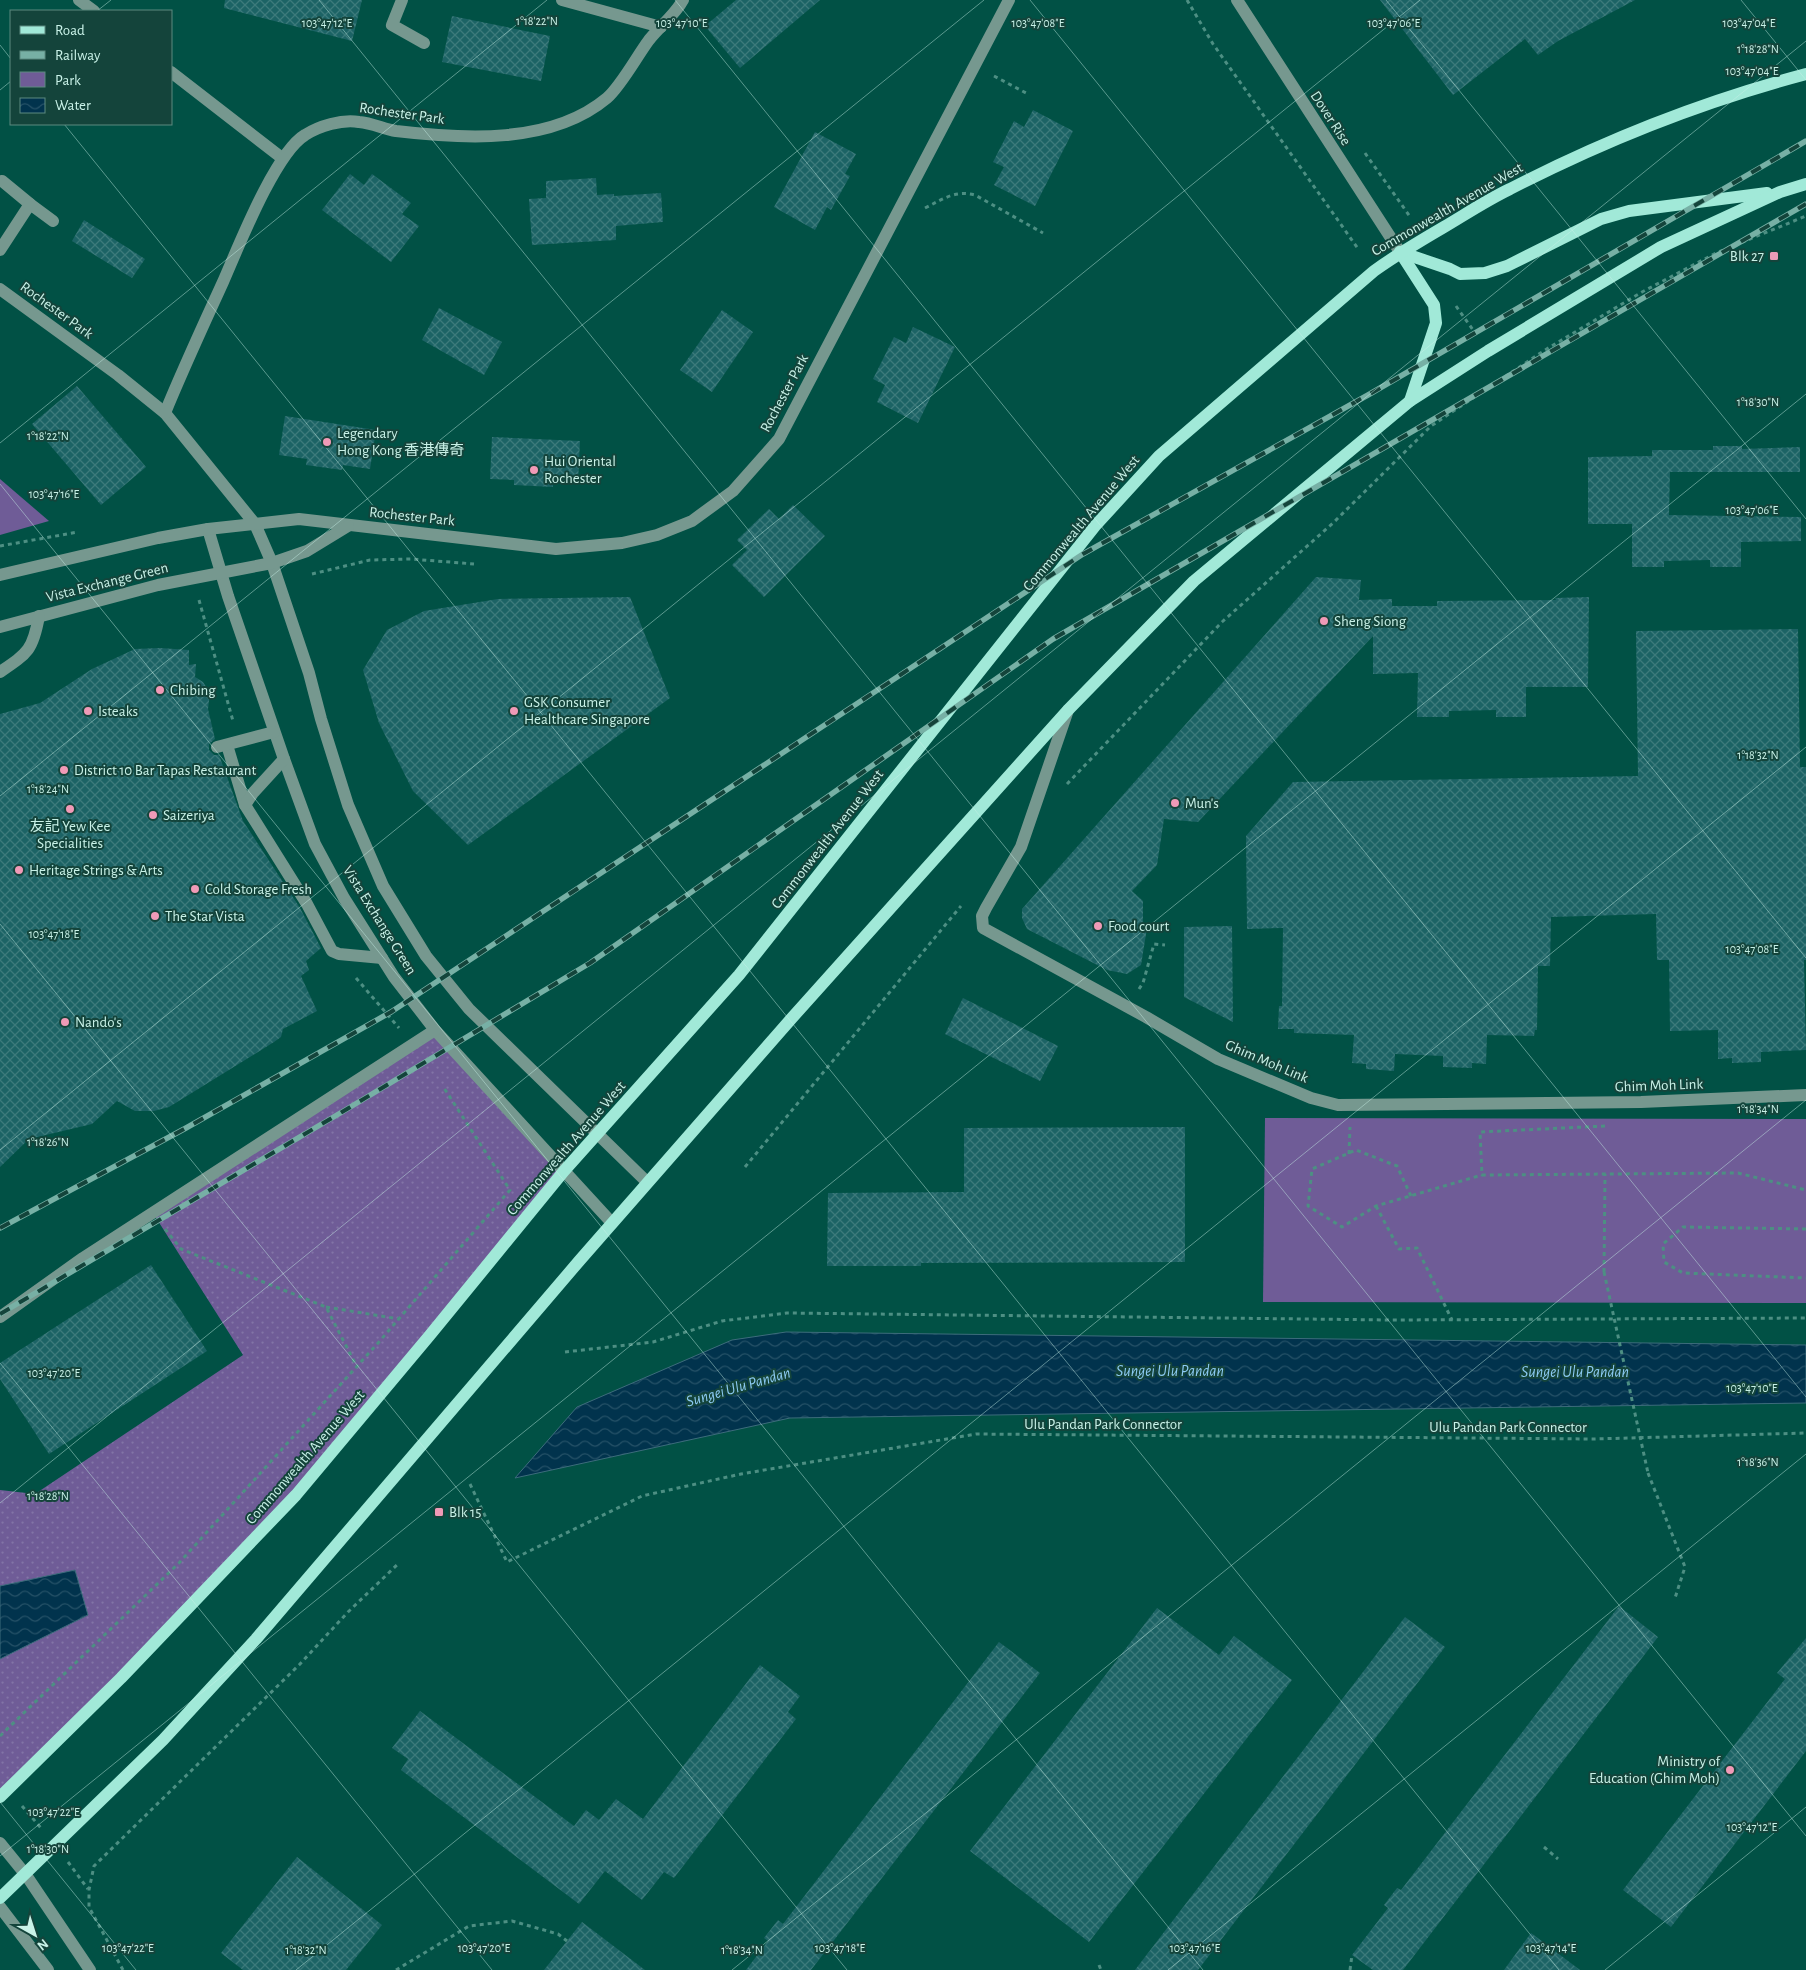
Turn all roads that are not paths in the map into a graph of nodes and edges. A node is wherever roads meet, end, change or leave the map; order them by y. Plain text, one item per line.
1 (79, 0) edge
2 (402, 0) edge
3 (562, 0) edge
4 (683, 0) edge
5 (1009, 0) edge
6 (1237, 0) edge
7 (93, 10) edge
8 (661, 27) junction
9 (424, 43) dead end
10 (172, 73) edge
11 (1806, 74) edge
12 (282, 158) junction
13 (2, 181) dead end
14 (1806, 184) edge
15 (1780, 192) junction
16 (30, 204) junction
17 (53, 221) dead end
18 (0, 250) edge
19 (1400, 252) junction
20 (0, 289) edge
21 (1410, 401) junction
22 (164, 414) junction
23 (255, 524) junction
24 (348, 526) junction
25 (208, 529) junction
26 (272, 562) junction
27 (223, 573) junction
28 (0, 575) edge
29 (39, 616) junction
30 (0, 627) edge
31 (0, 672) edge
32 (1068, 710) junction
33 (274, 732) junction
34 (284, 759) junction
35 (245, 806) junction
36 (382, 958) junction
37 (435, 1030) junction
38 (1806, 1095) edge
39 (597, 1134) junction
40 (564, 1171) junction
41 (647, 1182) junction
42 (612, 1223) junction
43 (0, 1317) edge
44 (0, 1797) edge
45 (0, 1843) edge
46 (26, 1874) junction
47 (0, 1898) edge
48 (0, 1907) edge
49 (48, 1970) edge
50 (90, 1970) edge

1 - 7 street
2 - 9 street
3 - 8 street
4 - 8 street, Rochester Park
5 - 24 street, Rochester Park
6 - 19 street, Dover Rise
8 - 12 street, Rochester Park
10 - 12 street
11 - 19 main road, Commonwealth Avenue West
12 - 22 street, Rochester Park
13 - 16 street
14 - 15 main road
15 - 19 main road
15 - 21 main road
16 - 17 street
16 - 18 street
19 - 21 main road
19 - 39 main road, Commonwealth Avenue West
20 - 22 street, Rochester Park
21 - 32 main road
22 - 23 street, Rochester Park
23 - 24 street, Rochester Park
23 - 25 street, Vista Exchange Green
23 - 26 street, Vista Exchange Green
24 - 26 street, Rochester Park
25 - 27 street, Vista Exchange Green
25 - 28 street, Vista Exchange Green
26 - 27 street, Vista Exchange Green
26 - 39 street, Vista Exchange Green
27 - 29 street, Vista Exchange Green
27 - 33 street, Vista Exchange Green
29 - 30 street, Vista Exchange Green
29 - 31 street
32 - 38 street, Ghim Moh Link
32 - 41 main road
33 - 34 street, Vista Exchange Green
33 - 35 street
34 - 35 street
34 - 36 street, Vista Exchange Green
35 - 36 street
36 - 37 street, Vista Exchange Green
37 - 40 street, Vista Exchange Green
37 - 43 street
39 - 40 main road, Commonwealth Avenue West
39 - 41 street, Vista Exchange Green
40 - 42 street, Vista Exchange Green
40 - 44 main road, Commonwealth Avenue West
41 - 42 main road
42 - 46 main road
45 - 46 street
46 - 47 main road
46 - 50 street
48 - 49 street

